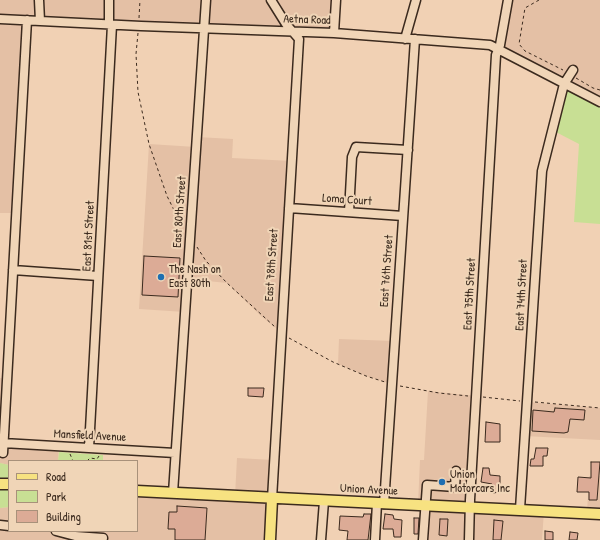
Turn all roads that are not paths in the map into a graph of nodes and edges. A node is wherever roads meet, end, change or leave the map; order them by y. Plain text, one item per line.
1 (39, 0) edge
2 (110, 0) edge
3 (206, 0) edge
4 (271, 0) edge
5 (336, 0) edge
6 (416, 0) edge
7 (508, 0) edge
8 (0, 19) edge
9 (27, 20) junction
10 (40, 21) junction
11 (111, 24) junction
12 (204, 28) junction
13 (294, 32) junction
14 (334, 33) junction
15 (405, 39) junction
16 (414, 40) junction
17 (498, 50) junction
18 (572, 72) road end
19 (564, 84) junction
20 (600, 102) edge
21 (408, 150) junction
22 (289, 208) junction
23 (349, 212) junction
24 (403, 216) junction
25 (13, 270) junction
26 (98, 276) junction
27 (3, 443) junction
28 (89, 448) junction
29 (3, 453) dead end
30 (175, 453) junction
31 (456, 471) dead end
32 (138, 491) edge
33 (173, 493) junction
34 (272, 499) junction
35 (324, 501) junction
36 (381, 503) junction
37 (426, 506) junction
38 (470, 508) junction
39 (520, 510) junction
40 (600, 514) edge
41 (60, 532) edge
42 (104, 536) edge
43 (270, 540) edge
44 (321, 540) edge
45 (375, 540) edge
46 (423, 540) edge
47 (469, 540) edge

1 - 10 street
2 - 11 street, East 81st Street
3 - 12 street, East 80th Street
4 - 13 street, East 78th Street
5 - 14 street
6 - 15 street
7 - 17 street, East 75th Street
8 - 9 street, Aetna Road
9 - 10 street, Aetna Road
9 - 25 street
10 - 11 street, Aetna Road
11 - 12 street, Aetna Road
11 - 26 street, East 81st Street
12 - 13 street, Aetna Road
12 - 30 street, East 80th Street
13 - 14 street, Aetna Road
13 - 22 street, East 78th Street
14 - 15 street, Aetna Road
15 - 16 street, Aetna Road
16 - 17 street, Aetna Road
16 - 21 street, East 76th Street
17 - 19 street, Aetna Road
17 - 38 street, East 75th Street
18 - 19 street
19 - 20 street, Aetna Road
19 - 39 street, East 74th Street
21 - 23 street
21 - 24 street, East 76th Street
22 - 23 street, Loma Court
22 - 34 street, East 78th Street
23 - 24 street, Loma Court
24 - 36 street, East 76th Street
25 - 26 street
25 - 27 street
26 - 28 street, East 81st Street
27 - 28 street, Mansfield Avenue
27 - 29 street
28 - 30 street, Mansfield Avenue
30 - 33 street, East 80th Street
31 - 37 street
32 - 33 main road, Union Avenue
33 - 34 main road, Union Avenue
34 - 35 main road, Union Avenue
34 - 43 main road, East 78th Street
35 - 36 main road, Union Avenue
35 - 44 street
36 - 37 main road, Union Avenue
36 - 45 street, East 76th Street
37 - 38 main road, Union Avenue
37 - 46 street
38 - 39 main road, Union Avenue
38 - 47 street, East 75th Street
39 - 40 main road, Union Avenue
41 - 42 street

